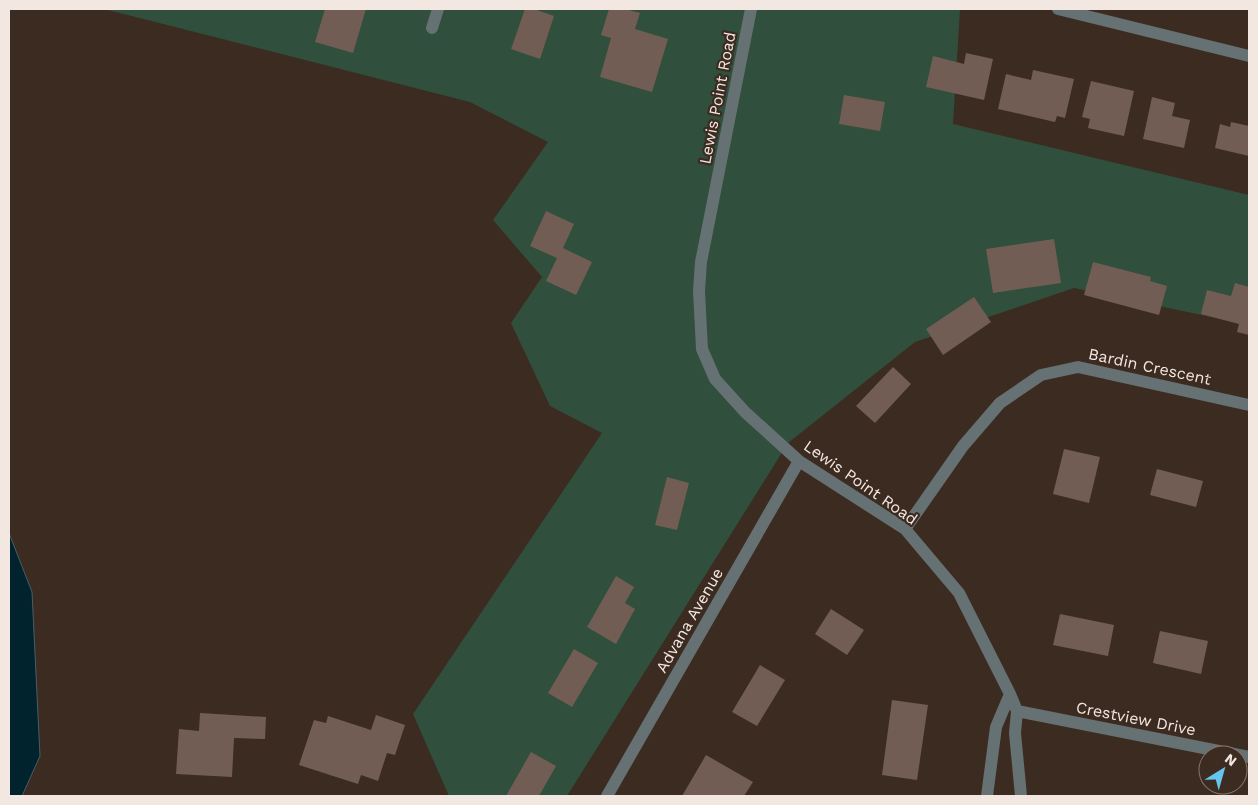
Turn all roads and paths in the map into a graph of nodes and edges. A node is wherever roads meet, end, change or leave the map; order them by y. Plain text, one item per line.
1 (438, 9) edge
2 (751, 9) edge
3 (1064, 9) edge
4 (432, 28) dead end
5 (1249, 56) edge
6 (1249, 405) edge
7 (799, 461) junction
8 (905, 529) junction
9 (1010, 694) junction
10 (1017, 711) junction
11 (1249, 757) edge
12 (607, 796) edge
13 (987, 796) edge
14 (1021, 796) edge

1 - 4 street
2 - 7 street, Lewis Point Road
3 - 5 street
6 - 8 street, Bardin Crescent
7 - 8 street, Lewis Point Road
7 - 12 street, Advana Avenue
8 - 9 street, Lewis Point Road
9 - 10 street, Lewis Point Road
9 - 13 street
10 - 11 street, Crestview Drive
10 - 14 street, Lewis Point Road

